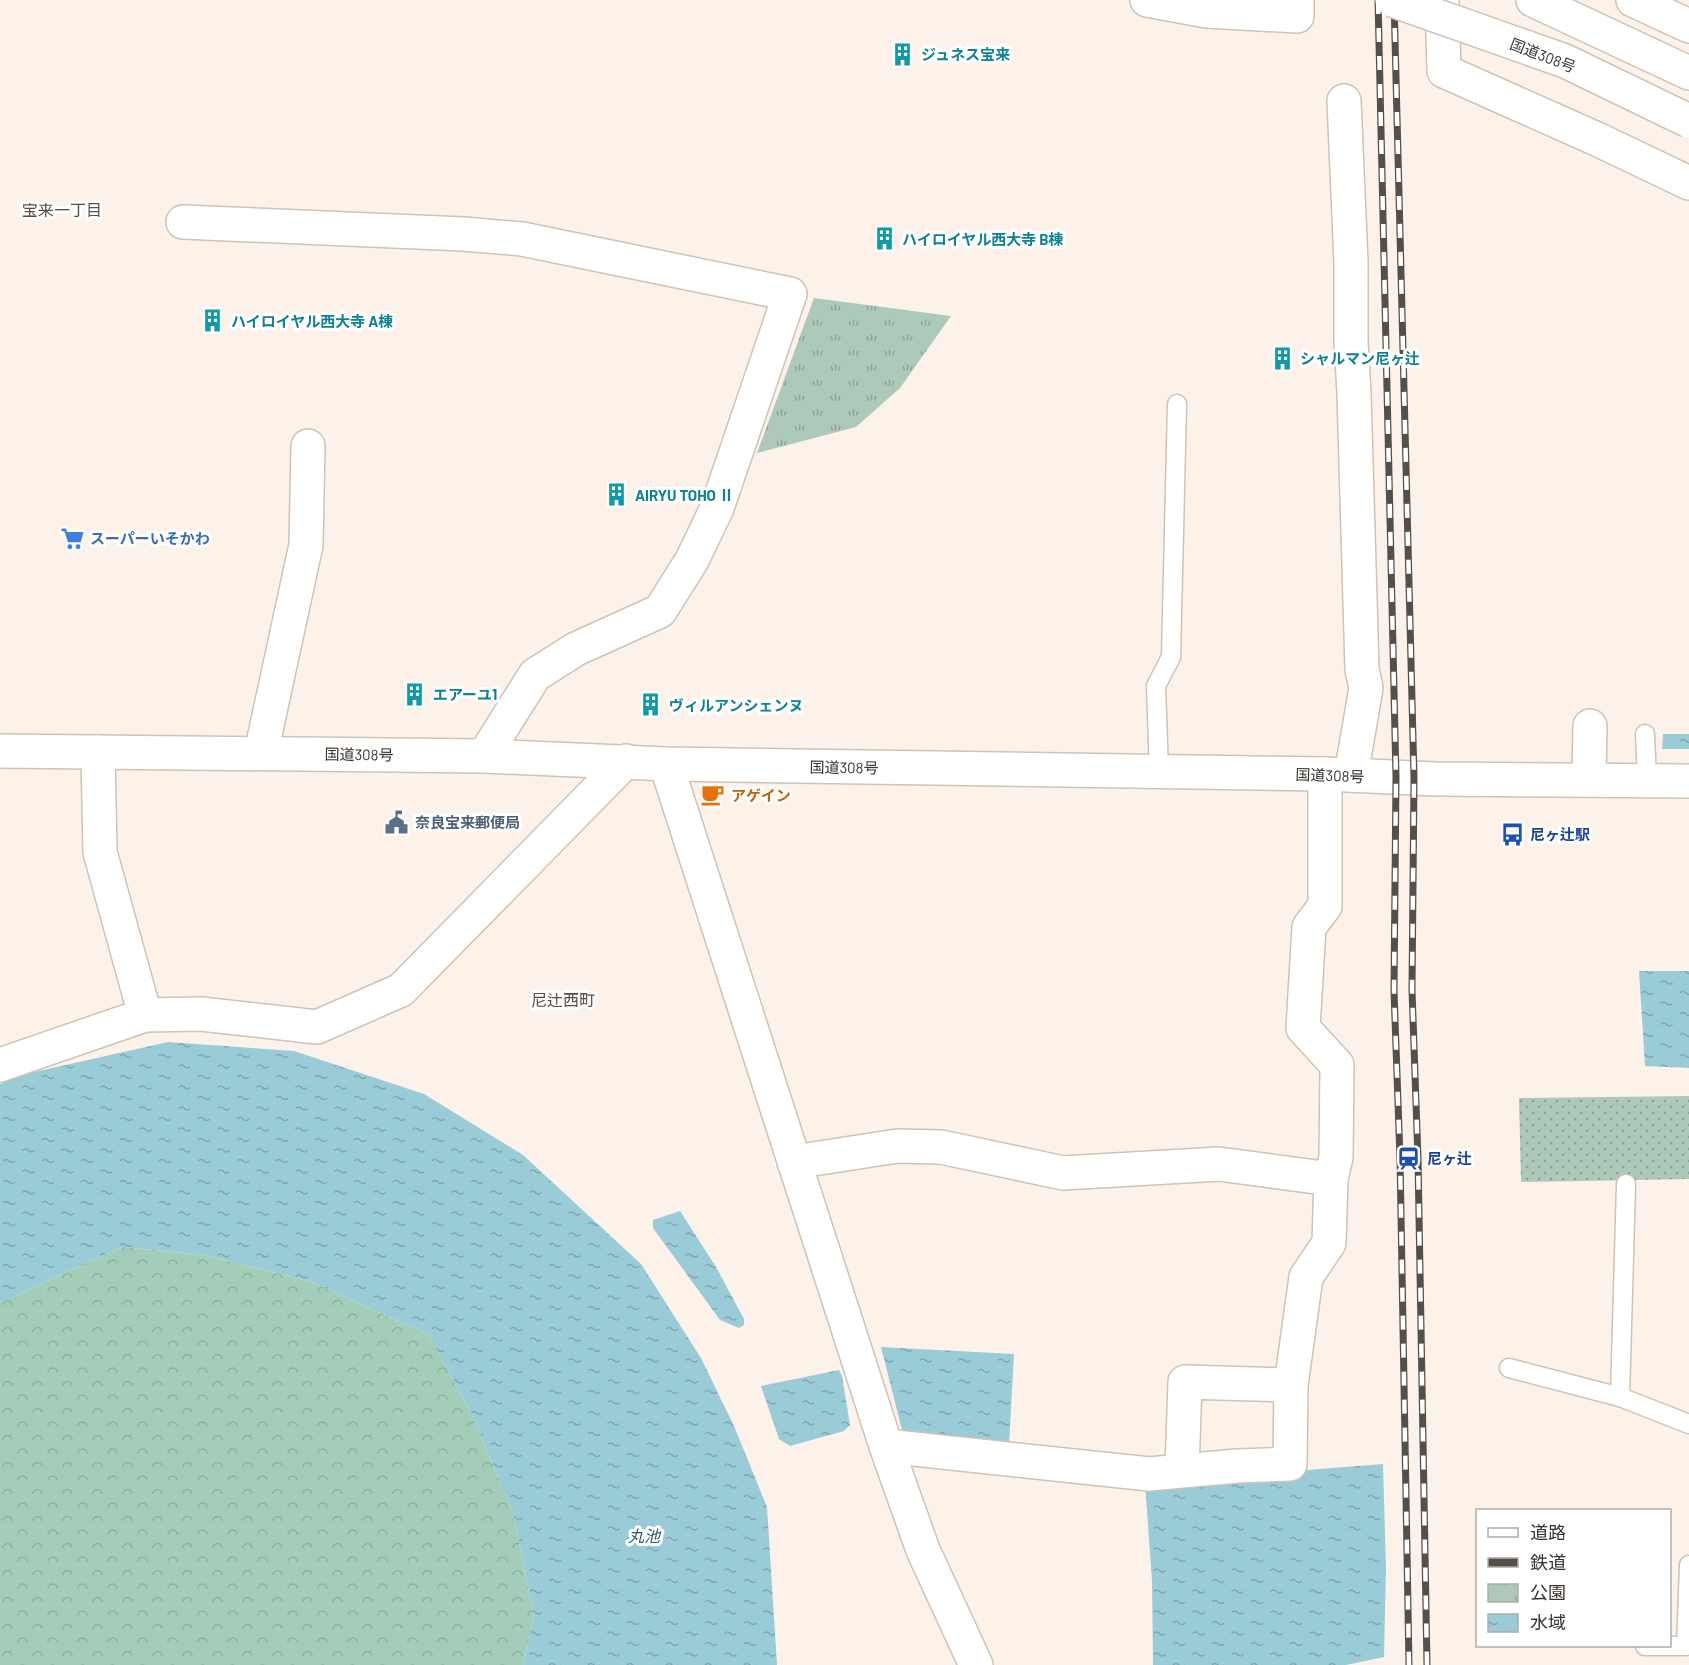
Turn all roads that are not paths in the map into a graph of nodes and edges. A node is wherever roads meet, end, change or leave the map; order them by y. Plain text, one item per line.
1 (1147, 0) edge
2 (1297, 0) edge
3 (1392, 0) edge
4 (1442, 0) edge
5 (1533, 0) edge
6 (1633, 0) edge
7 (1689, 26) edge
8 (1689, 73) edge
9 (1344, 101) dead end
10 (1689, 122) edge
11 (1689, 183) edge
12 (183, 222) dead end
13 (1177, 404) dead end
14 (308, 446) dead end
15 (1590, 726) dead end
16 (1645, 734) dead end
17 (0, 751) edge
18 (98, 752) junction
19 (261, 753) junction
20 (484, 756) junction
21 (626, 761) junction
22 (666, 764) junction
23 (1159, 772) junction
24 (1338, 774) junction
25 (1589, 779) junction
26 (1647, 780) junction
27 (1689, 781) edge
28 (146, 1015) junction
29 (0, 1065) edge
30 (794, 1162) junction
31 (1331, 1179) junction
32 (1626, 1184) dead end
33 (1509, 1368) dead end
34 (1291, 1385) junction
35 (1620, 1397) junction
36 (1689, 1424) edge
37 (886, 1446) junction
38 (1182, 1470) junction
39 (1689, 1565) edge
40 (1671, 1646) edge
41 (976, 1665) edge

1 - 2 main road
3 - 10 main road, 国道308号, bridge
4 - 11 main road
5 - 8 main road
6 - 7 main road
9 - 24 main road
12 - 20 main road
13 - 23 lane
14 - 19 main road
15 - 25 main road
16 - 26 lane
17 - 18 main road, 国道308号
18 - 19 main road, 国道308号
18 - 28 main road
19 - 20 main road, 国道308号
20 - 21 main road, 国道308号
21 - 22 main road, 国道308号
21 - 28 main road
22 - 23 main road, 国道308号
22 - 30 main road
23 - 24 main road, 国道308号
24 - 25 main road, 国道308号
24 - 31 main road
25 - 26 main road, 国道308号
26 - 27 main road, 国道308号
28 - 29 main road
30 - 31 main road
30 - 37 main road
31 - 34 main road
32 - 35 lane
33 - 35 lane
34 - 38 main road
34 - 38 main road
35 - 36 lane
37 - 38 main road
37 - 41 main road
39 - 40 lane

